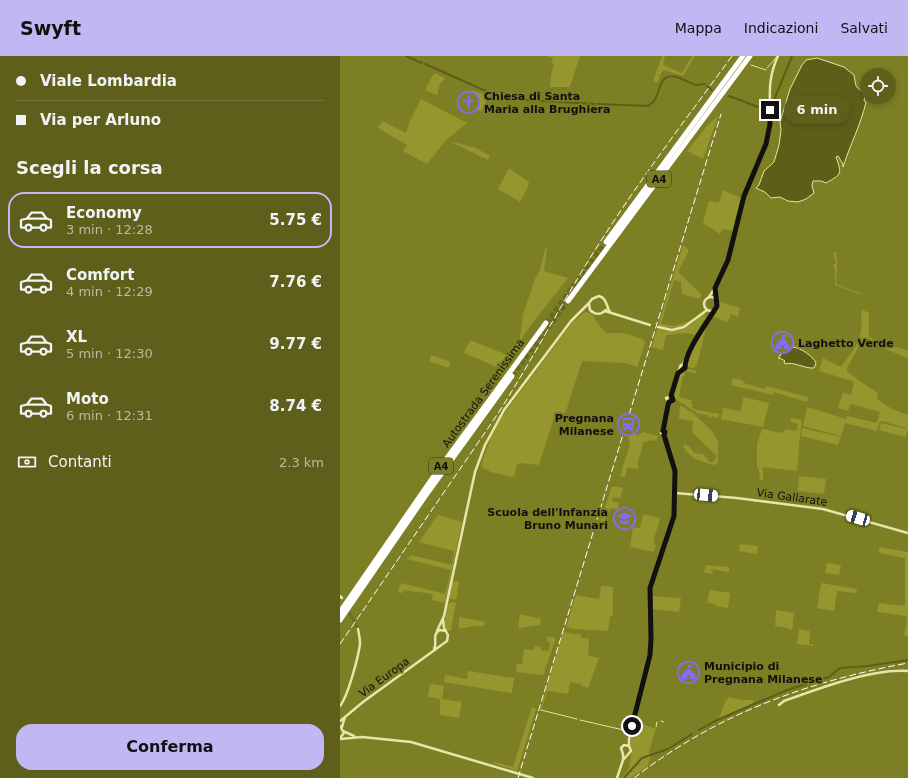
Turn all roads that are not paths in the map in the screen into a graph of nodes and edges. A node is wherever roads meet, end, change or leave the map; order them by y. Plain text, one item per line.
1 (743, 56) edge
2 (750, 56) edge
3 (778, 56) edge
4 (606, 242) tunnel mouth
5 (715, 288) junction
6 (708, 298) junction
7 (716, 300) junction
8 (568, 301) tunnel mouth
9 (589, 303) junction
10 (704, 305) junction
11 (607, 307) junction
12 (583, 310) junction
13 (590, 310) junction
14 (708, 310) junction
15 (715, 310) junction
16 (605, 311) junction
17 (610, 312) junction
18 (700, 314) junction
19 (710, 319) junction
20 (546, 323) tunnel mouth
21 (650, 324) tunnel mouth
22 (658, 327) tunnel mouth
23 (512, 376) tunnel mouth
24 (675, 493) junction
25 (908, 533) edge
26 (340, 612) edge
27 (444, 616) junction
28 (340, 620) edge
29 (358, 629) tunnel mouth
30 (437, 631) junction
31 (446, 632) junction
32 (436, 641) junction
33 (444, 643) junction
34 (433, 651) junction
35 (908, 671) edge
36 (347, 693) junction
37 (340, 703) edge
38 (778, 705) dead end
39 (340, 706) edge
40 (346, 715) junction
41 (340, 721) edge
42 (341, 727) edge
43 (343, 731) junction
44 (356, 737) junction
45 (340, 739) edge
46 (627, 745) junction
47 (625, 754) junction
48 (533, 778) edge
49 (617, 778) edge

1 - 4 highway, A4
2 - 8 highway, A4
3 - 5 street
5 - 6 street
5 - 7 street
6 - 7 street
6 - 10 street
7 - 15 street
9 - 11 street
9 - 12 street
9 - 13 street
10 - 14 street
10 - 18 street
11 - 16 street
11 - 17 street
12 - 13 street
12 - 27 street
13 - 16 street
14 - 15 street
14 - 18 street
14 - 19 street
15 - 19 street
16 - 17 street
17 - 21 street
18 - 22 street
19 - 24 street
20 - 26 highway, Autostrada Serenissima / A4
23 - 28 highway, Autostrada Serenissima / A4
24 - 25 street, Via Gallarate
24 - 46 street
27 - 30 street
27 - 31 street
29 - 36 street
30 - 31 street
30 - 32 street
31 - 33 street
32 - 33 street
32 - 34 street
33 - 34 street, Via Europa
34 - 40 street, Via Europa
35 - 38 street
36 - 37 street
36 - 39 street
40 - 41 street, Via Europa
40 - 42 street
42 - 43 street
43 - 44 street
43 - 45 street
44 - 45 street
44 - 48 street
46 - 47 street
46 - 47 street
47 - 49 street

